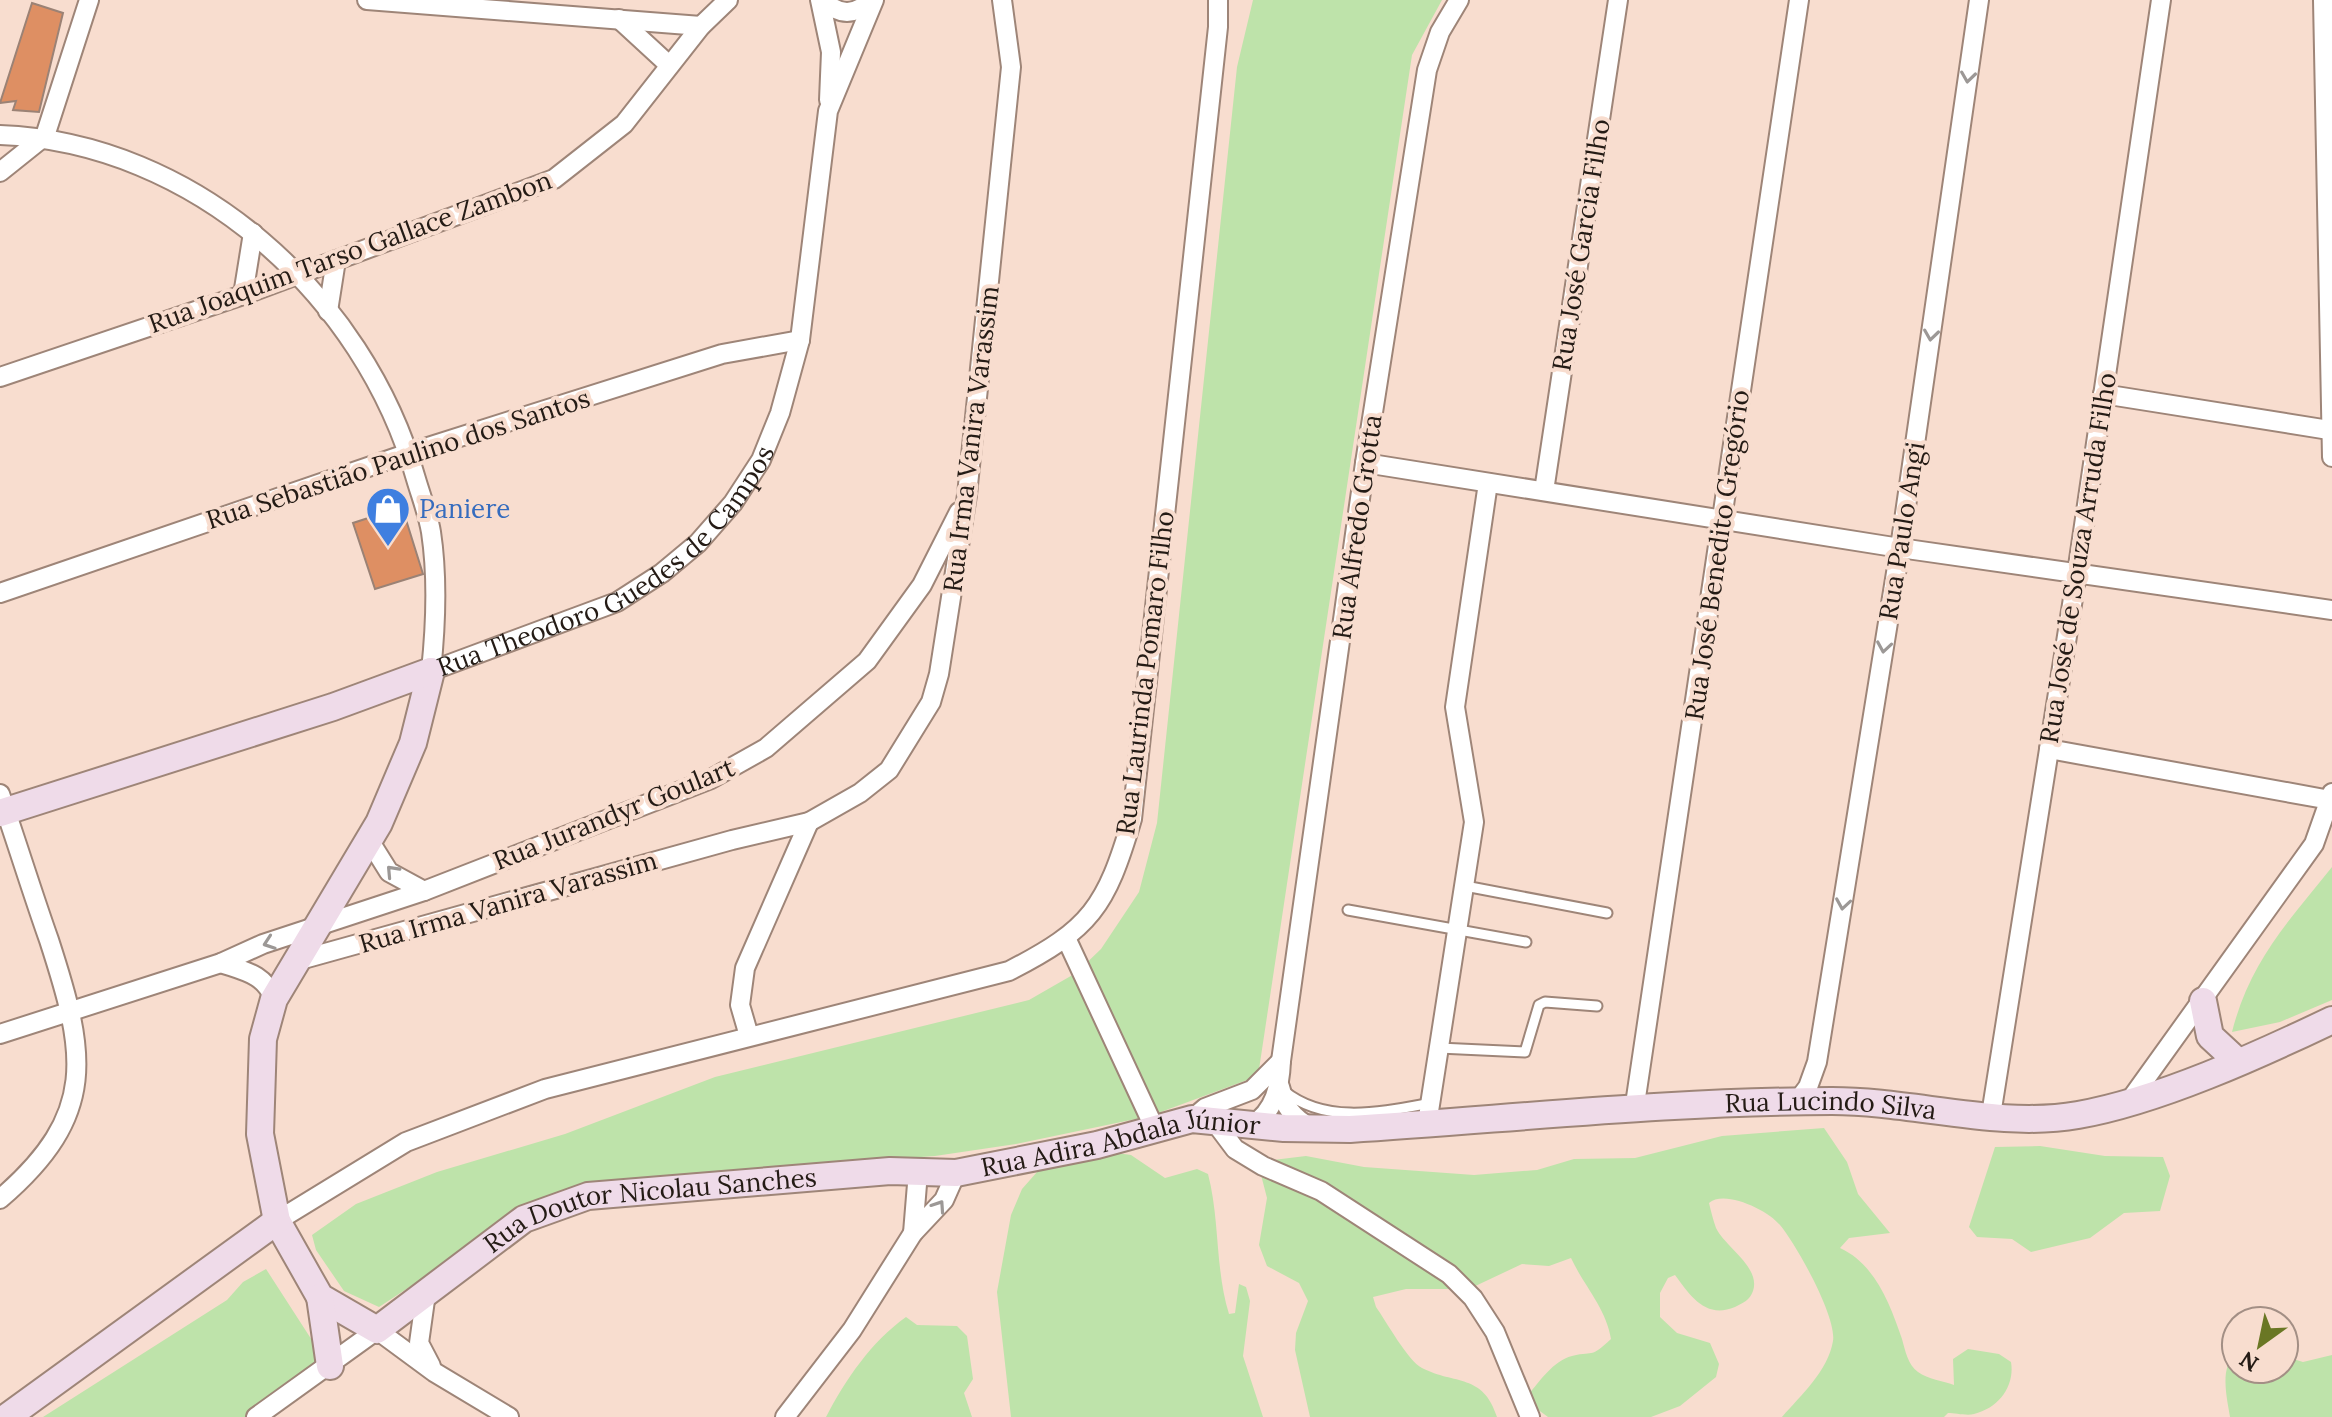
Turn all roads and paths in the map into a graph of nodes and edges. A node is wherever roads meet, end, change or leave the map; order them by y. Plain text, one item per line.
1 (89, 0) edge
2 (367, 0) edge
3 (728, 0) edge
4 (822, 0) edge
5 (872, 0) edge
6 (1002, 0) edge
7 (1218, 0) edge
8 (1230, 0) edge
9 (1459, 0) edge
10 (1618, 0) edge
11 (1799, 0) edge
12 (1979, 0) edge
13 (2161, 0) edge
14 (2323, 0) edge
15 (616, 18) junction
16 (701, 26) junction
17 (1218, 27) junction
18 (831, 52) junction
19 (854, 53) junction
20 (669, 65) junction
21 (828, 111) junction
22 (0, 135) edge
23 (45, 136) junction
24 (0, 172) edge
25 (253, 233) junction
26 (336, 260) junction
27 (300, 274) junction
28 (243, 295) junction
29 (328, 311) junction
30 (800, 340) junction
31 (0, 377) edge
32 (2103, 394) junction
33 (2329, 430) junction
34 (409, 453) junction
35 (2332, 457) edge
36 (1365, 463) junction
37 (1488, 483) junction
38 (1544, 491) junction
39 (967, 495) junction
40 (1722, 517) junction
41 (1900, 548) junction
42 (2077, 573) junction
43 (0, 593) edge
44 (2332, 610) edge
45 (431, 671) junction
46 (2049, 749) junction
47 (2331, 797) edge
48 (2, 806) edge
49 (809, 822) junction
50 (369, 840) junction
51 (1465, 886) junction
52 (424, 891) junction
53 (1348, 910) dead end
54 (1607, 913) dead end
55 (318, 928) junction
56 (1458, 929) junction
57 (1067, 940) junction
58 (1526, 942) dead end
59 (300, 960) junction
60 (221, 963) junction
61 (274, 999) junction
62 (2203, 1001) junction
63 (1597, 1006) dead end
64 (72, 1010) junction
65 (2332, 1020) edge
66 (0, 1034) edge
67 (749, 1036) junction
68 (1439, 1048) junction
69 (1281, 1061) junction
70 (2237, 1061) junction
71 (1817, 1062) junction
72 (1280, 1087) junction
73 (1829, 1101) junction
74 (1796, 1103) junction
75 (2128, 1103) junction
76 (1634, 1111) junction
77 (1429, 1114) junction
78 (1991, 1115) junction
79 (1203, 1120) junction
80 (1252, 1125) junction
81 (1154, 1127) junction
82 (1284, 1128) joint
83 (1312, 1129) junction
84 (918, 1172) junction
85 (956, 1173) junction
86 (0, 1199) edge
87 (277, 1221) junction
88 (913, 1233) junction
89 (426, 1293) junction
90 (320, 1297) junction
91 (377, 1330) junction
92 (330, 1366) junction
93 (434, 1372) junction
94 (7, 1417) edge
95 (256, 1417) edge
96 (509, 1417) edge
97 (785, 1417) edge
98 (1530, 1417) edge

1 - 23 street
2 - 15 street
3 - 16 street, Rua Joaquim Tarso Gallace Zambon
4 - 5 street
4 - 18 street
5 - 19 street, Rua Theodoro Guedes de Campos
6 - 39 street, Rua Irma Vanira Varassim
7 - 17 street, Rua Laurinda Pomaro Filho
8 - 17 street, Rua Laurinda Pomaro Filho
9 - 36 street, Rua Alfredo Grotta
10 - 38 street, Rua José Garcia Filho
11 - 40 street, Rua José Benedito Gregório
12 -> 41 street, Rua Paulo Angi
13 - 32 street, Rua José de Souza Arruda Filho
14 - 33 street
15 - 16 street
15 - 20 street
16 - 20 street, Rua Joaquim Tarso Gallace Zambon
17 - 57 street, Rua Laurinda Pomaro Filho
18 - 19 street
18 - 21 street
19 - 21 street, Rua Theodoro Guedes de Campos
20 - 26 street, Rua Joaquim Tarso Gallace Zambon
21 - 30 street, Rua Theodoro Guedes de Campos
22 - 23 street
23 - 24 street
23 - 25 street
25 - 27 street
25 - 28 street
26 - 27 street, Rua Joaquim Tarso Gallace Zambon
26 - 29 street
27 - 28 street, Rua Joaquim Tarso Gallace Zambon
27 - 29 street
28 - 31 street, Rua Joaquim Tarso Gallace Zambon
29 - 34 street
30 - 34 street, Rua Sebastião Paulino dos Santos
30 - 45 street, Rua Theodoro Guedes de Campos
32 - 33 street
32 - 42 street, Rua José de Souza Arruda Filho
33 - 35 street
34 - 43 street, Rua Sebastião Paulino dos Santos
34 - 45 street
36 - 37 street
36 - 69 street, Rua Alfredo Grotta
37 - 38 street
37 - 51 street
38 - 40 street
39 - 49 street, Rua Irma Vanira Varassim
39 - 52 street, Rua Jurandyr Goulart
40 - 41 street
40 - 76 street, Rua José Benedito Gregório
41 - 42 street
41 -> 71 street, Rua Paulo Angi
42 - 44 street
42 - 46 street, Rua José de Souza Arruda Filho
45 - 48 street, Rua Theodoro Guedes de Campos
45 - 50 street
46 - 47 street
46 - 78 street, Rua José de Souza Arruda Filho
47 - 62 street
48 - 64 street
49 - 59 street, Rua Irma Vanira Varassim
49 - 67 street
52 -> 50 street
50 - 55 street
51 - 54 lane
51 - 56 street
52 - 55 street, Rua Jurandyr Goulart
53 - 56 lane
55 - 59 street
55 -> 60 street, Rua Jurandyr Goulart
56 - 58 lane
56 - 68 street
57 - 67 street, Rua Laurinda Pomaro Filho
57 - 81 street
59 - 61 street
60 - 61 street
60 - 64 street, Rua Jurandyr Goulart
61 - 87 street
62 - 70 street
62 - 75 street
63 - 68 lane
64 - 66 street, Rua Jurandyr Goulart
64 - 86 street
65 - 70 street, Rua Lucindo Silva
67 - 87 street, Rua Laurinda Pomaro Filho
68 - 77 street
69 - 72 street, Rua Alfredo Grotta
69 - 79 street
70 - 75 street, Rua Lucindo Silva
71 - 73 street, Rua Paulo Angi
71 - 74 street, Rua Paulo Angi
72 - 77 lane
72 - 80 street
72 - 83 street
73 - 74 street, Rua Lucindo Silva
73 - 78 street, Rua Lucindo Silva
74 - 76 street, Rua Lucindo Silva
75 - 78 street, Rua Lucindo Silva
76 - 77 street, Rua Lucindo Silva
77 - 83 street, Rua Lucindo Silva
79 - 80 street, Rua Adira Abdala Júnior
79 - 81 street, Rua Adira Abdala Júnior
79 - 98 street
80 - 82 street, Rua Adira Abdala Júnior
81 - 85 street, Rua Adira Abdala Júnior
82 - 83 street, Rua Lucindo Silva
84 - 85 street, Rua Doutor Nicolau Sanches
84 - 88 street
84 - 89 street, Rua Doutor Nicolau Sanches
88 -> 85 street
87 - 90 street
87 - 94 street
88 - 97 street
89 - 91 street, Rua Doutor Nicolau Sanches
89 - 93 street
90 - 91 street
90 - 92 street
91 - 92 street
91 - 93 street
92 - 95 street
93 - 96 street

